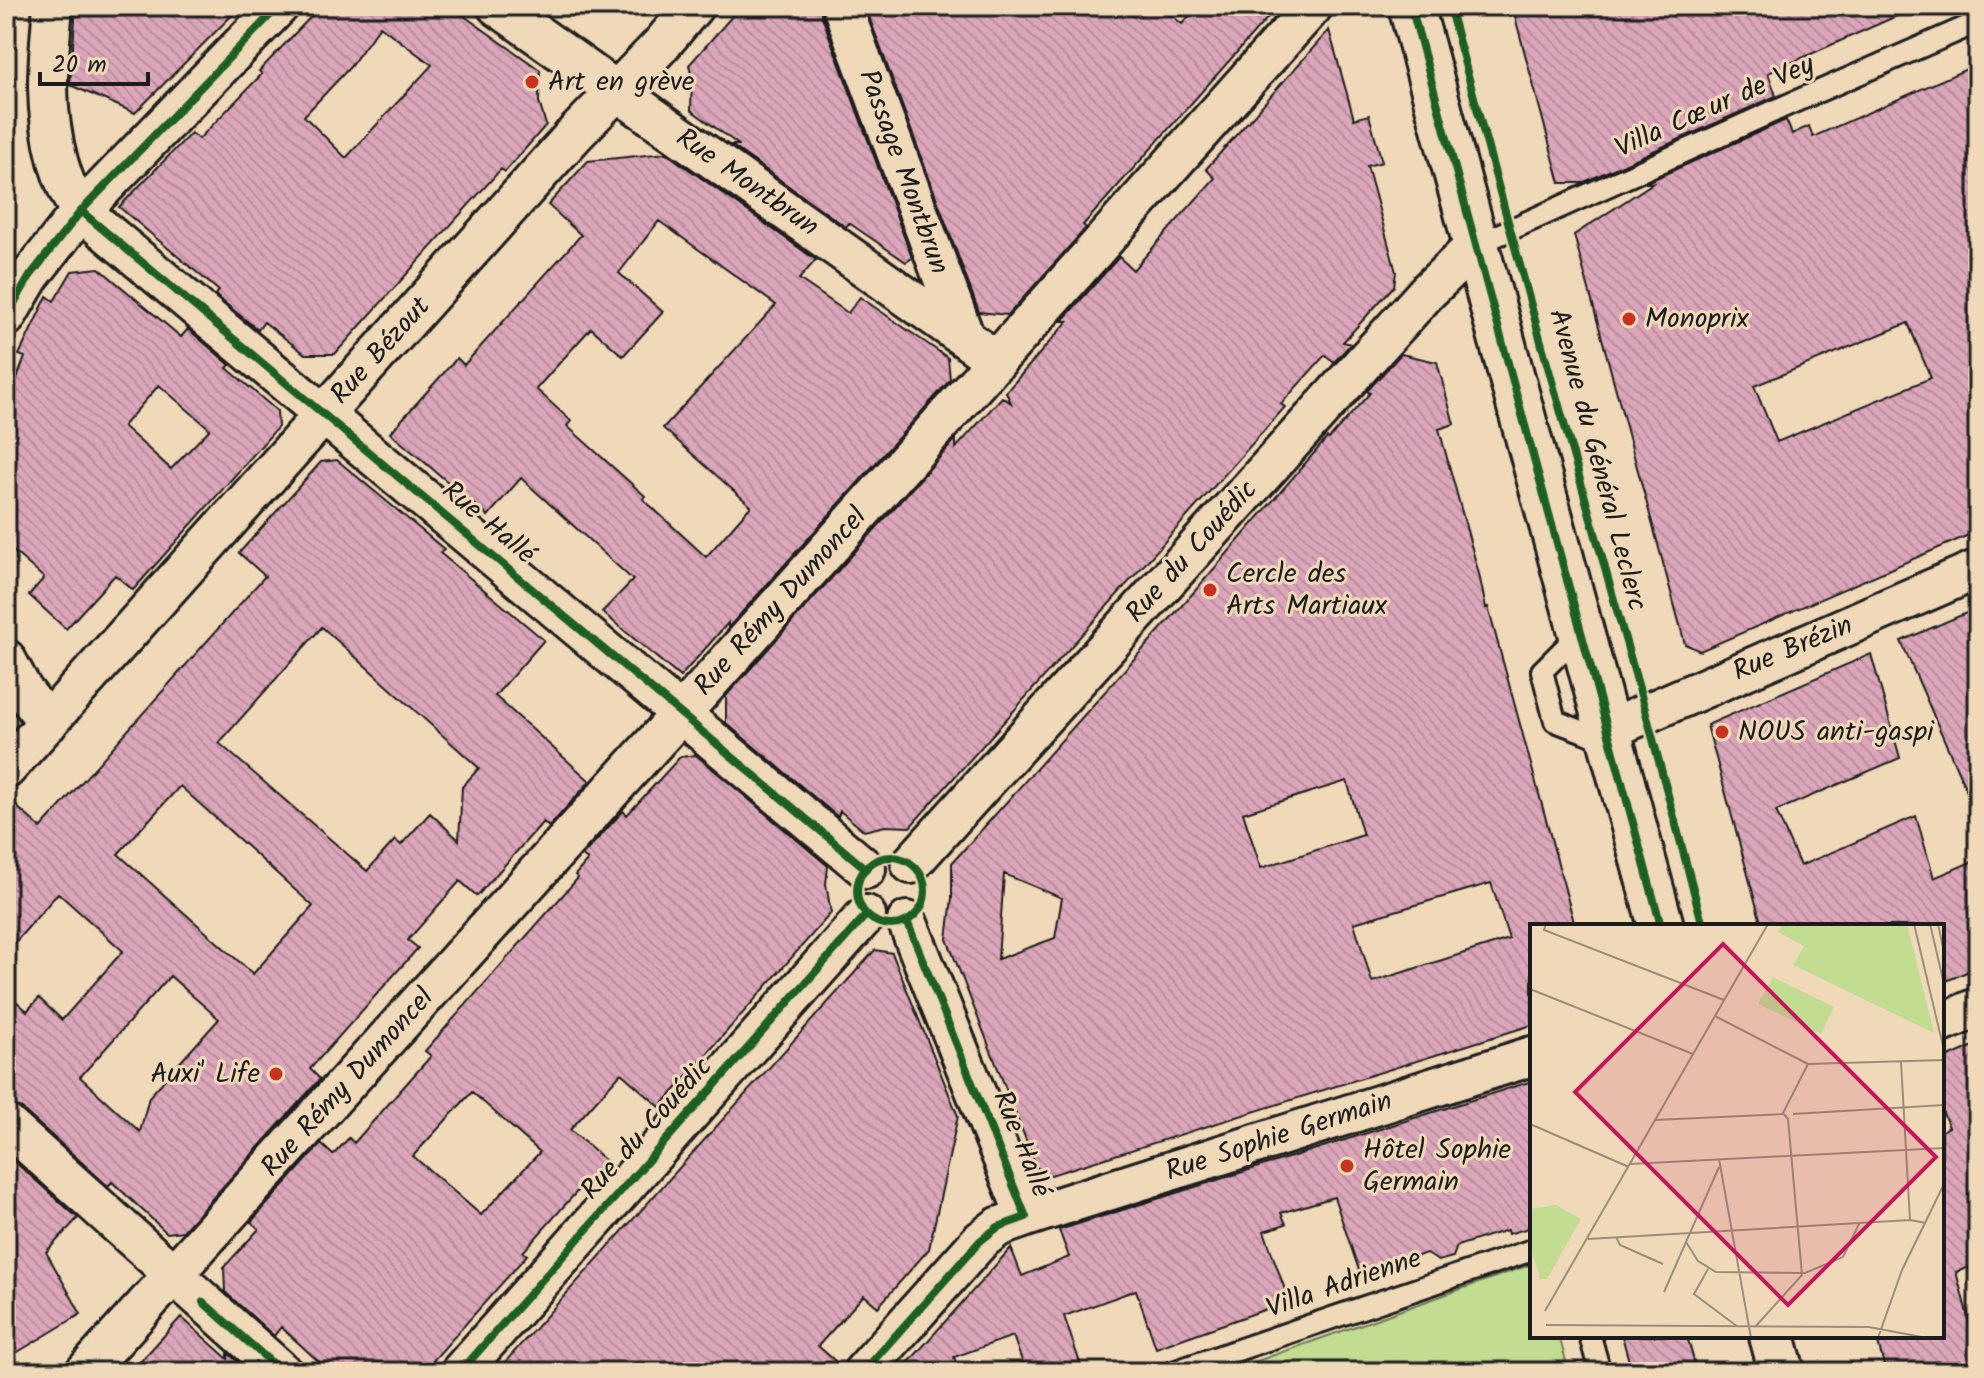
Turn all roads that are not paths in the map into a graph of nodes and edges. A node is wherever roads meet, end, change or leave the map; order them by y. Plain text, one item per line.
1 (53, 6) edge
2 (279, 6) edge
3 (497, 6) edge
4 (694, 6) edge
5 (842, 6) edge
6 (1313, 6) edge
7 (1411, 6) edge
8 (1978, 22) edge
9 (616, 91) junction
10 (81, 211) junction
11 (1476, 245) junction
12 (6, 317) edge
13 (965, 338) junction
14 (997, 361) junction
15 (324, 415) junction
16 (1978, 569) edge
17 (6, 659) edge
18 (681, 714) junction
19 (48, 723) junction
20 (1609, 736) junction
21 (6, 769) edge
22 (911, 864) junction
23 (866, 869) junction
24 (866, 915) junction
25 (907, 921) junction
26 (1660, 924) edge
27 (1978, 1007) edge
28 (1944, 1022) edge
29 (1530, 1057) edge
30 (6, 1124) edge
31 (1026, 1217) junction
32 (1530, 1251) edge
33 (173, 1276) junction
34 (1591, 1338) edge
35 (1773, 1338) edge
36 (85, 1372) edge
37 (282, 1372) edge
38 (460, 1372) edge
39 (863, 1372) edge
40 (1173, 1372) edge
41 (1600, 1372) edge
42 (1782, 1372) edge

1 - 10 street
2 - 10 street
3 - 9 street, Rue Montbrun
4 - 9 street, Rue Bézout
5 - 13 street, Passage Montbrun
6 - 14 street, Rue Rémy Dumoncel
7 - 11 main road
8 - 11 lane, Villa Cœur de Vey
9 - 13 street, Rue Montbrun
9 - 15 street, Rue Bézout
10 - 12 street
10 - 15 street, Rue Hallé
11 - 20 main road
11 - 22 street, Rue du Couédic
13 - 14 street, Rue Montbrun
14 - 18 street, Rue Rémy Dumoncel
15 - 18 street, Rue Hallé
15 - 19 street, Rue Bézout
16 - 20 street, Rue Brézin
17 - 19 street
18 - 23 street, Rue Hallé
18 - 33 street, Rue Rémy Dumoncel
19 - 21 street, Rue Bézout
20 - 26 main road
22 - 23 street
22 - 25 street
23 - 24 street
24 - 25 street
24 - 38 street, Rue du Couédic
25 - 31 street, Rue Hallé
27 - 28 street
29 - 31 street, Rue Sophie Germain
30 - 33 street
31 - 39 street, Rue Hallé
32 - 40 lane, Villa Adrienne
33 - 36 street, Rue Rémy Dumoncel
33 - 37 street
34 - 41 lane
35 - 42 main road

